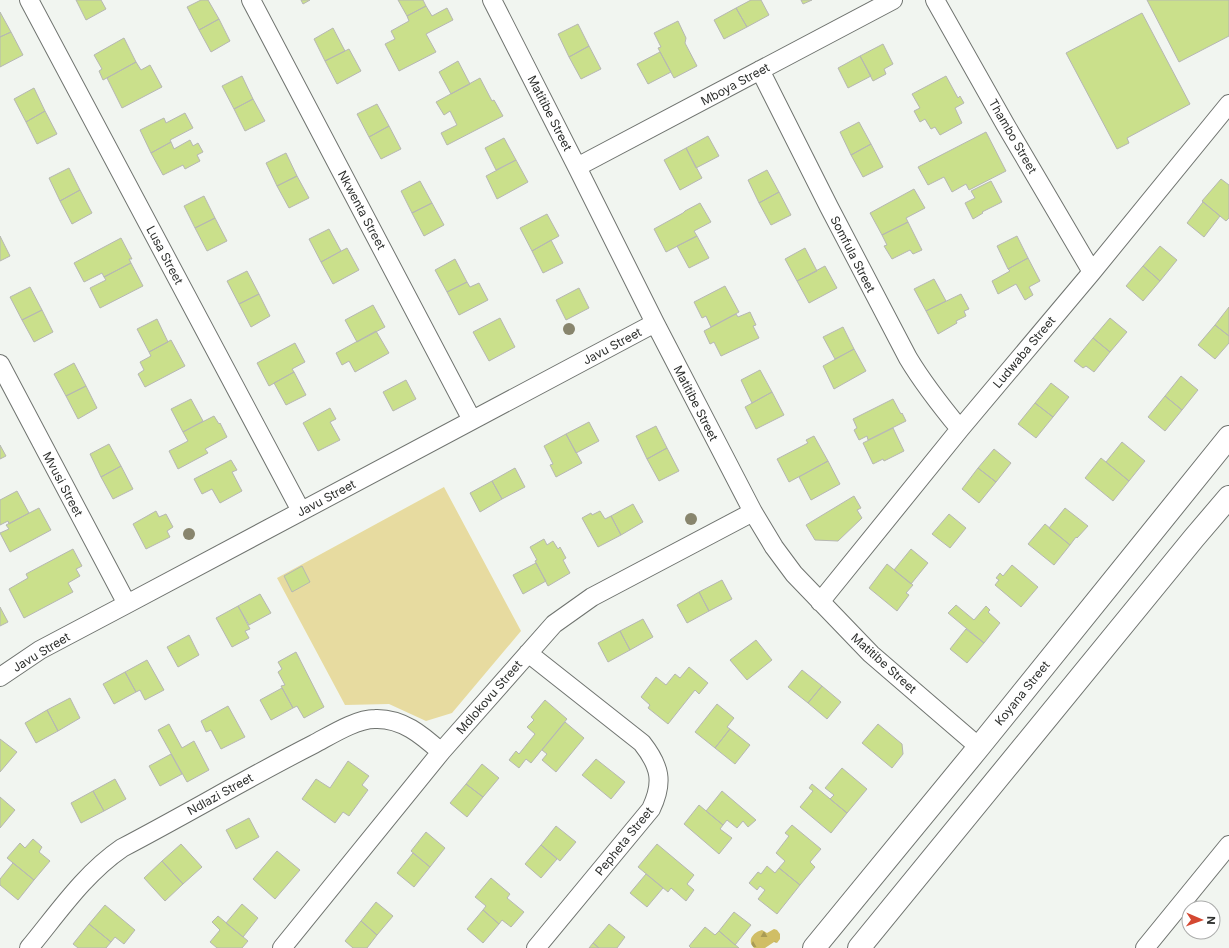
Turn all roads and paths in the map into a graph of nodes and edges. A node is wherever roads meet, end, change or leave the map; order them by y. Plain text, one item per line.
1 (29, 0) edge
2 (251, 0) edge
3 (492, 0) edge
4 (893, 0) edge
5 (935, 0) edge
6 (760, 70) junction
7 (1229, 104) edge
8 (577, 167) junction
9 (1092, 272) junction
10 (655, 323) junction
11 (0, 364) edge
12 (472, 420) junction
13 (960, 429) junction
14 (1229, 437) edge
15 (1229, 497) edge
16 (301, 511) junction
17 (753, 512) junction
18 (820, 602) junction
19 (127, 604) junction
20 (528, 653) junction
21 (0, 677) edge
22 (979, 747) junction
23 (441, 752) junction
24 (1229, 845) edge
25 (29, 948) edge
26 (282, 948) edge
27 (536, 948) edge
28 (814, 948) edge
29 (860, 948) edge
30 (1145, 948) edge

1 - 16 street, Lusa Street
2 - 12 street, Nkwenta Street
3 - 8 street, Matitibe Street
4 - 6 street, Mboya Street
5 - 9 street, Thambo Street
6 - 8 street, Mboya Street
6 - 13 street, Somfula Street
7 - 9 street, Ludwaba Street
8 - 10 street, Matitibe Street
9 - 13 street, Ludwaba Street
10 - 12 street, Javu Street
10 - 17 street, Matitibe Street
11 - 19 street, Mvusi Street
12 - 16 street, Javu Street
13 - 18 street, Ludwaba Street
14 - 22 main road, Koyana Street
15 - 29 main road
16 - 19 street, Javu Street
17 - 18 street, Matitibe Street
17 - 20 street, Mdlokovu Street
18 - 22 street, Matitibe Street
19 - 21 street, Javu Street
20 - 23 street, Mdlokovu Street
20 - 27 street, Pepheta Street
22 - 28 main road, Koyana Street
23 - 25 street, Ndlazi Street
23 - 26 street, Mdlokovu Street
24 - 30 street

